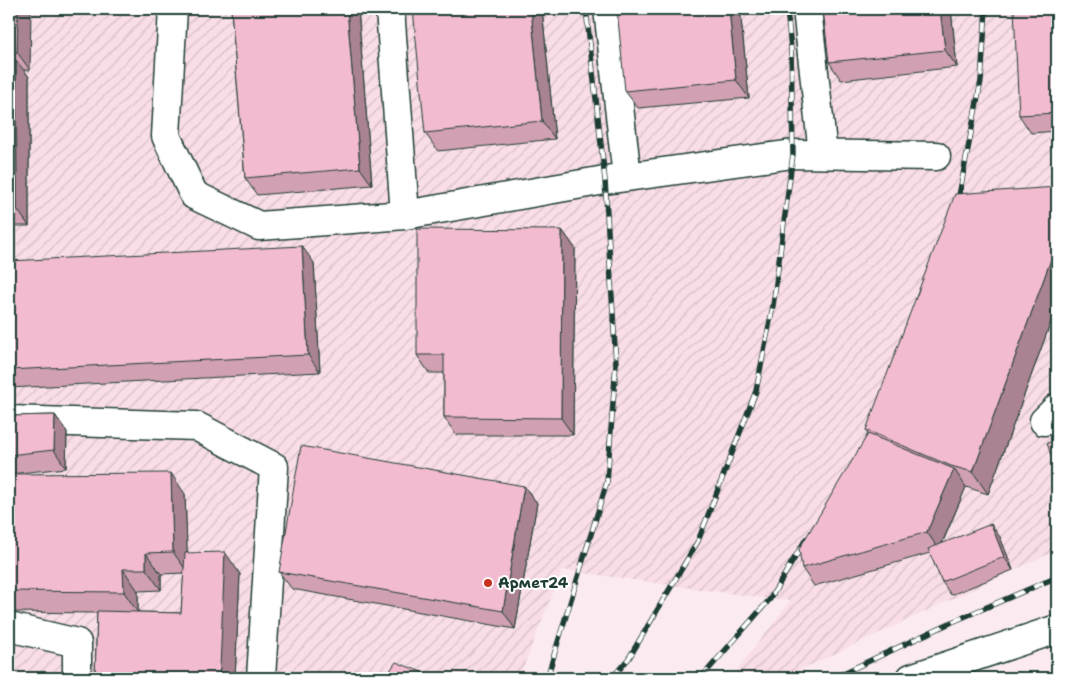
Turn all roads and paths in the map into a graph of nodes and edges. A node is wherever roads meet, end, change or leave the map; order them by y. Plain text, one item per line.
1 (173, 9) edge
2 (390, 9) edge
3 (608, 9) edge
4 (807, 9) edge
5 (823, 154) junction
6 (936, 156) dead end
7 (626, 177) junction
8 (406, 215) junction
9 (9, 420) edge
10 (9, 627) edge
11 (1057, 629) edge
12 (77, 678) edge
13 (261, 678) edge
14 (911, 678) edge

1 - 8 main road
2 - 8 main road
3 - 7 main road
4 - 5 main road
5 - 6 main road
5 - 7 main road
7 - 8 main road
9 - 13 main road
10 - 12 main road
11 - 14 main road

